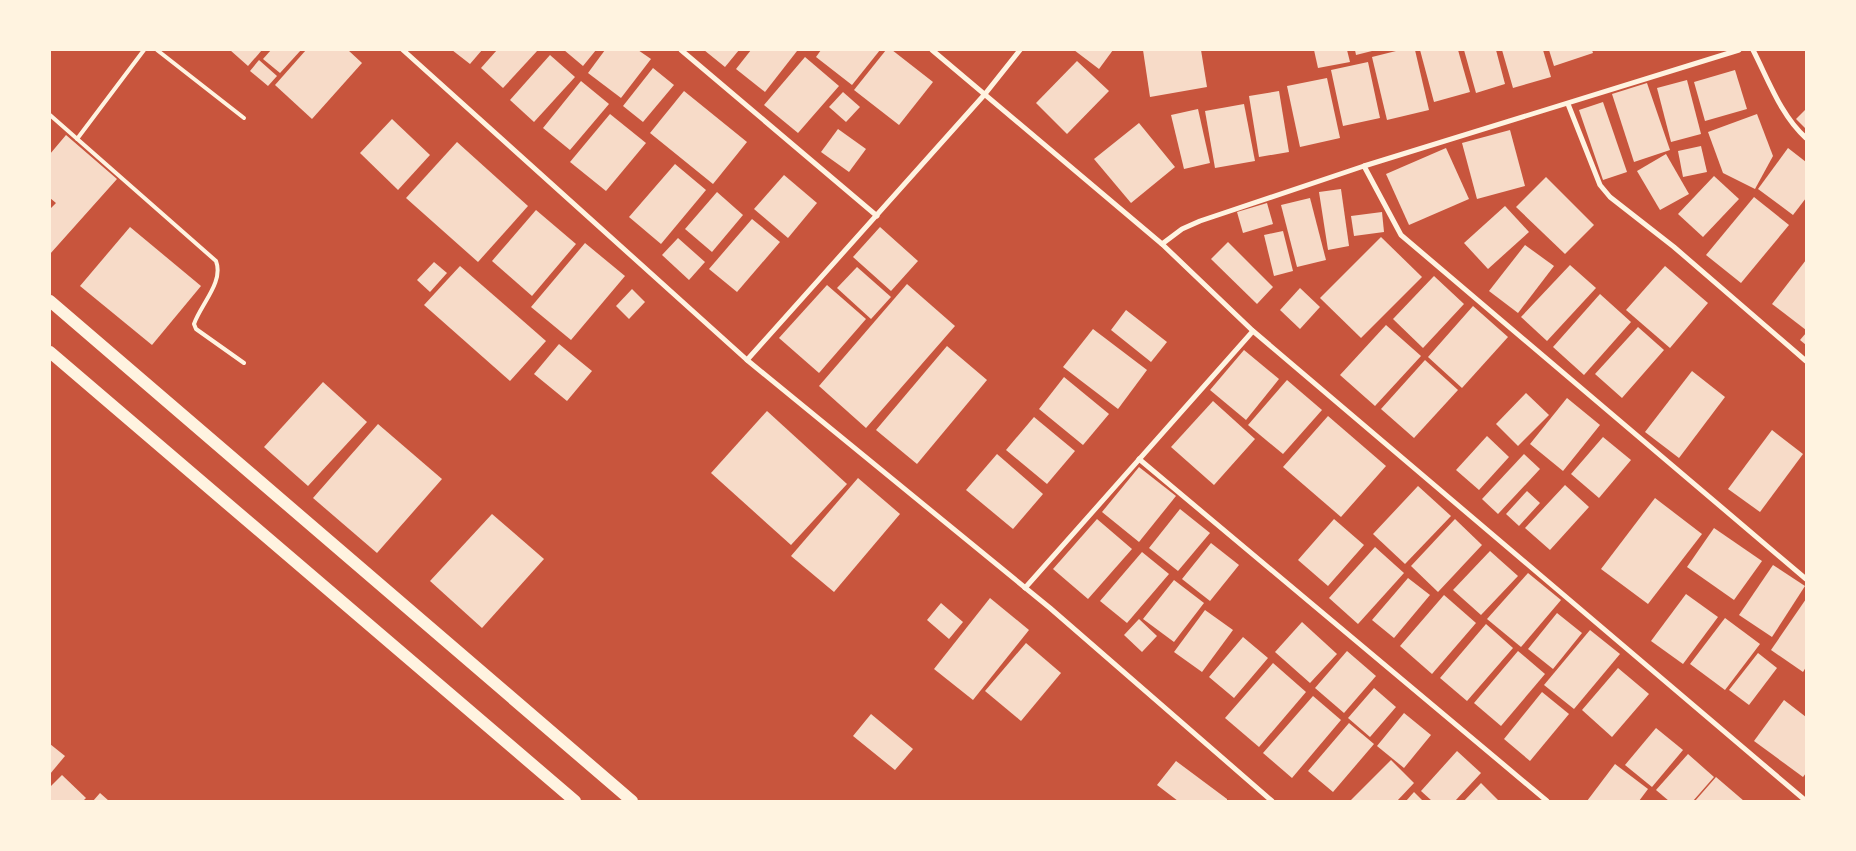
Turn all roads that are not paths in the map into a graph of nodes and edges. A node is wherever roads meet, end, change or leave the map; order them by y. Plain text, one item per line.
1 (144, 50) edge
2 (157, 50) edge
3 (403, 50) edge
4 (680, 50) edge
5 (932, 50) edge
6 (1020, 50) edge
7 (1739, 50) edge
8 (1753, 50) edge
9 (985, 94) junction
10 (1568, 104) junction
11 (50, 116) edge
12 (244, 118) dead end
13 (1806, 138) edge
14 (77, 139) junction
15 (1364, 166) junction
16 (876, 216) junction
17 (1162, 244) junction
18 (50, 301) edge
19 (1253, 331) junction
20 (50, 352) edge
21 (746, 360) junction
22 (1806, 361) edge
23 (244, 363) dead end
24 (1139, 459) junction
25 (1806, 578) edge
26 (1025, 588) junction
27 (575, 801) edge
28 (632, 801) edge
29 (1272, 801) edge
30 (1548, 801) edge
31 (1806, 801) edge

1 - 14 lane
2 - 12 lane
3 - 21 street
4 - 16 street
5 - 9 street
6 - 9 street
7 - 10 street
8 - 13 street
9 - 16 street
9 - 17 street
10 - 15 street
10 - 22 street
11 - 14 lane
14 - 23 lane
15 - 17 street
15 - 25 street
16 - 21 street
17 - 19 street
18 - 28 main road
19 - 24 street
19 - 31 street
20 - 27 main road
21 - 26 street
24 - 26 street
24 - 30 street
26 - 29 street

